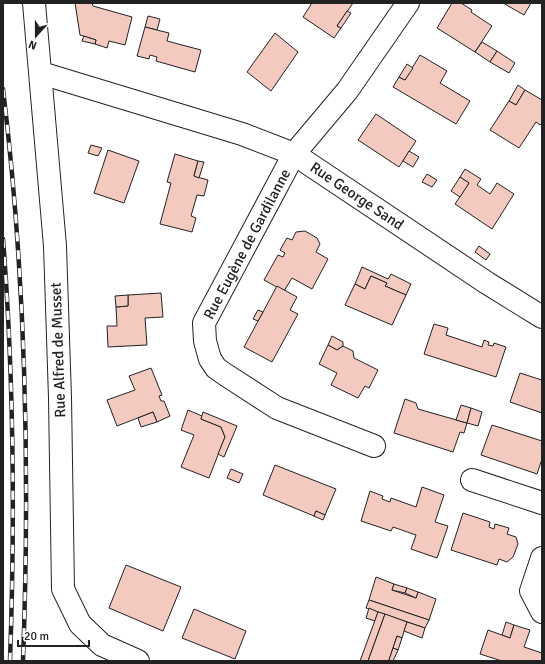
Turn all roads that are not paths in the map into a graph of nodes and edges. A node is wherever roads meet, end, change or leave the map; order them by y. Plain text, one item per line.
1 (34, 3) edge
2 (408, 3) edge
3 (41, 73) junction
4 (294, 154) junction
5 (542, 317) edge
6 (374, 446) dead end
7 (472, 480) dead end
8 (542, 503) edge
9 (542, 558) edge
10 (542, 612) edge
11 (138, 661) edge

1 - 3 street, Rue Alfred de Musset
2 - 4 street, Rue Eugène de Gardilanne
3 - 4 street, Rue George Sand
3 - 11 street, Rue Alfred de Musset
4 - 5 street, Rue George Sand
4 - 6 street, Rue Eugène de Gardilanne
7 - 8 street
9 - 10 street

